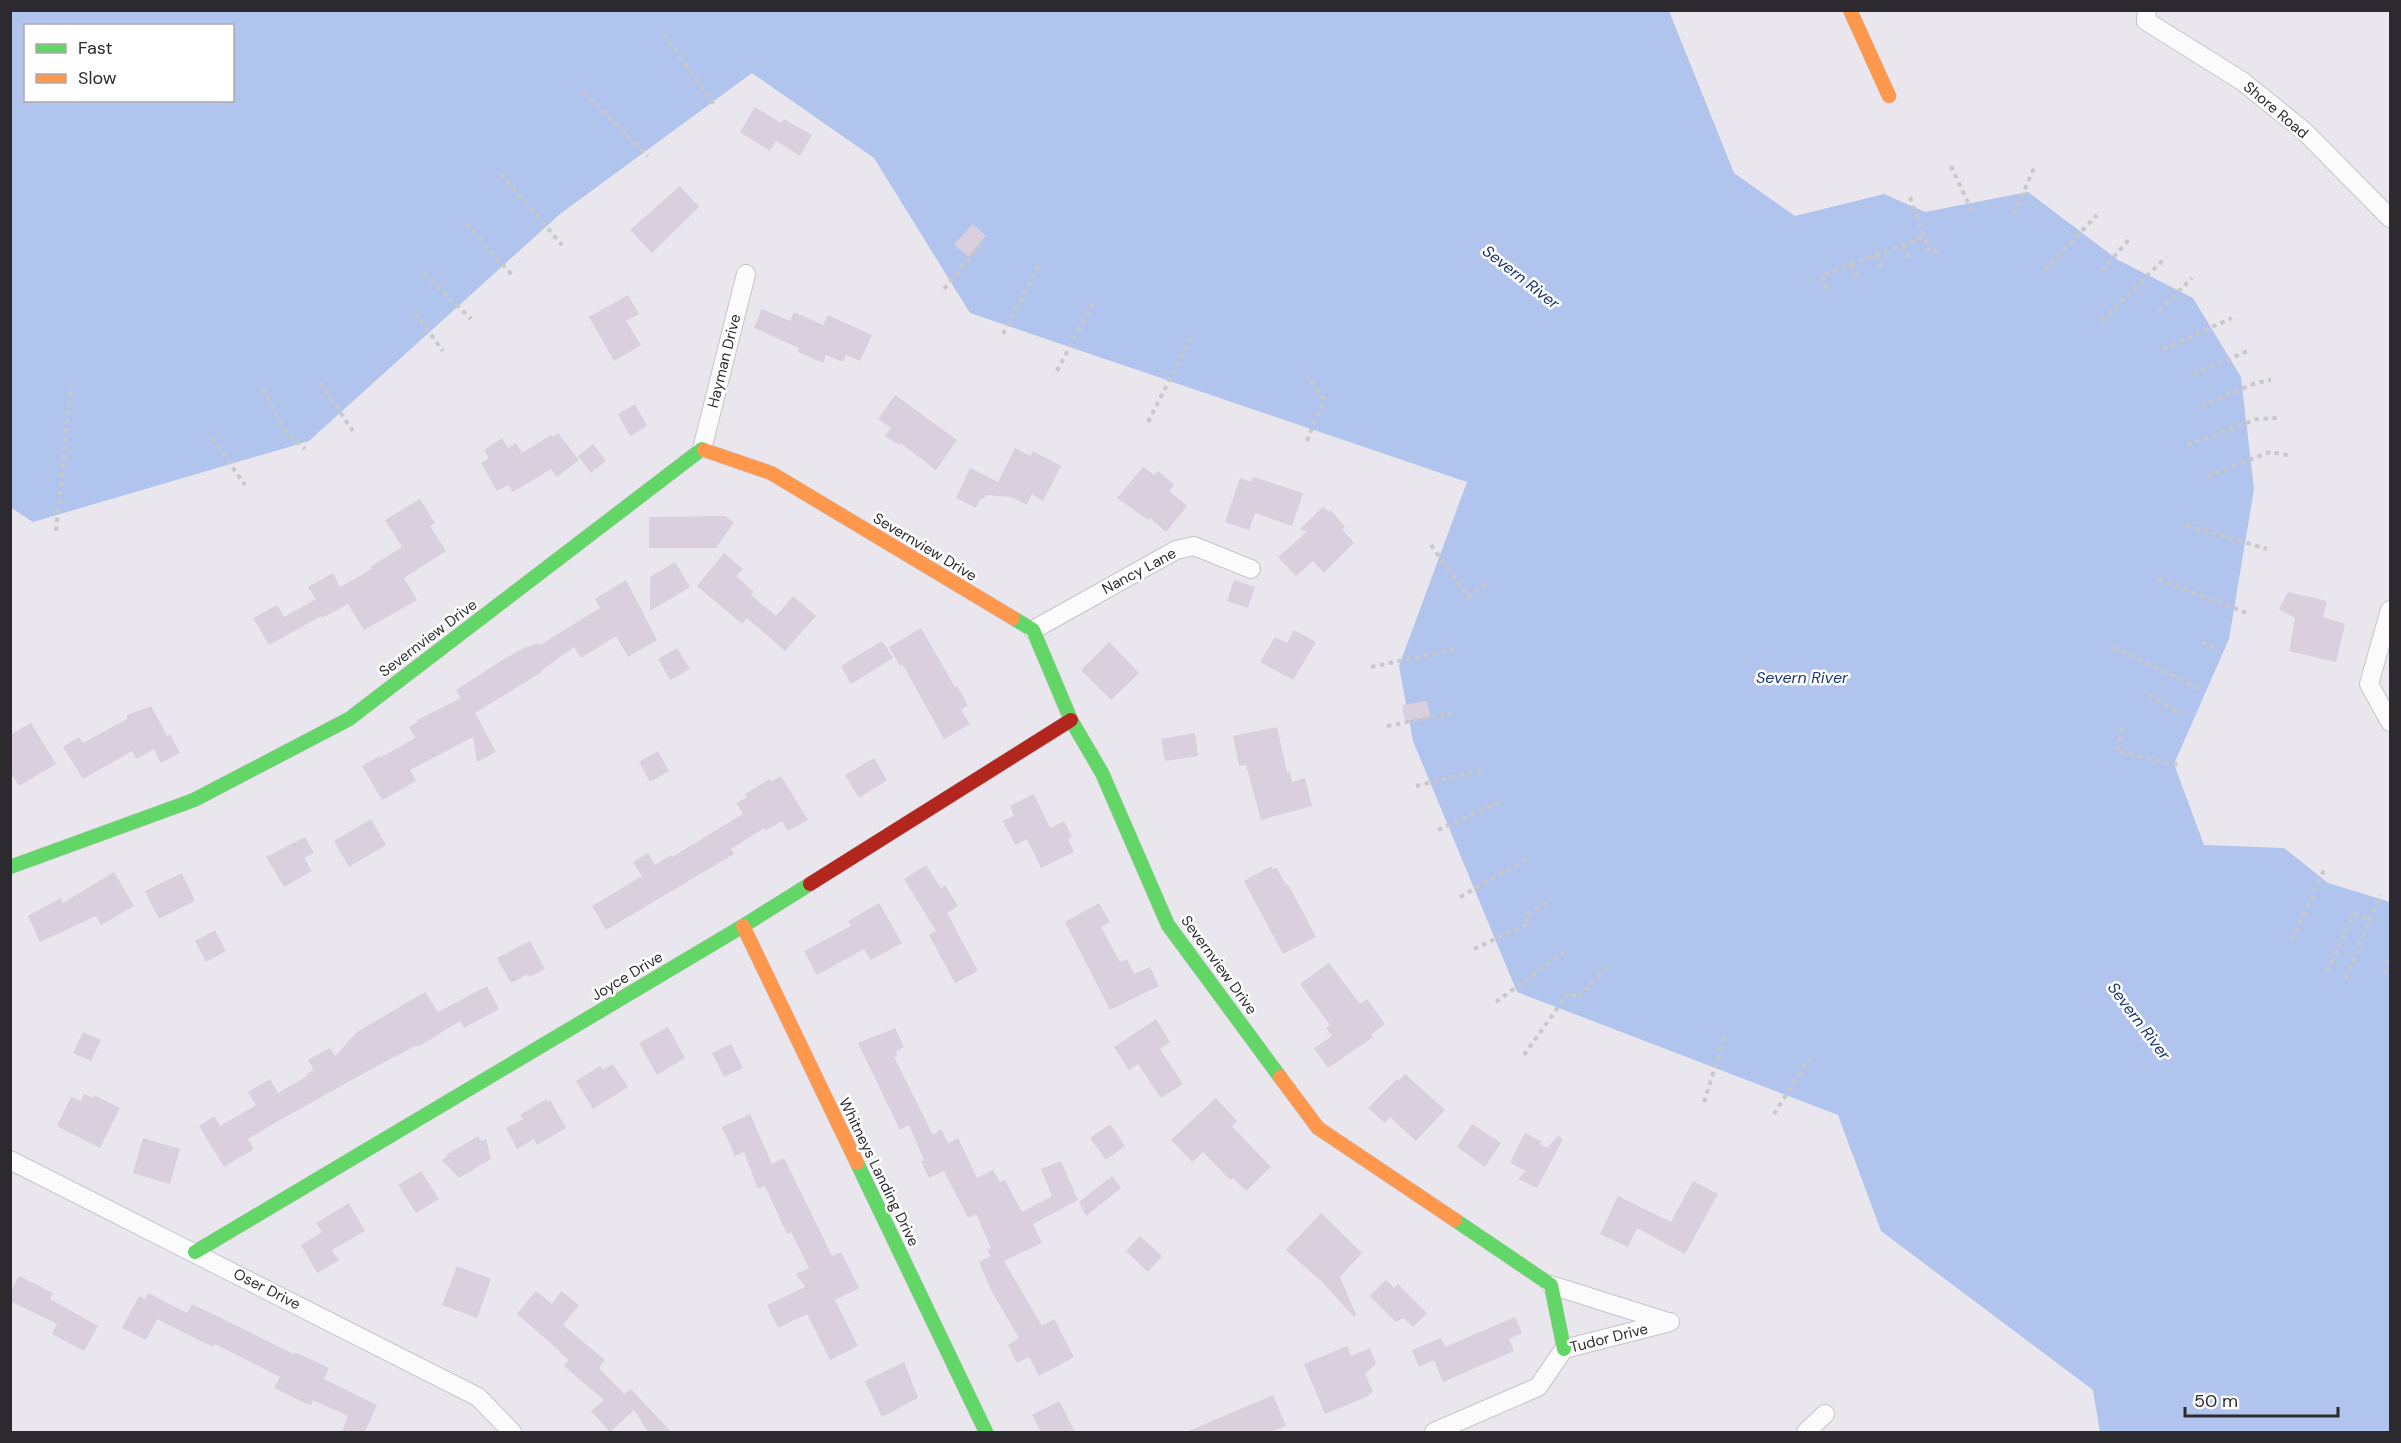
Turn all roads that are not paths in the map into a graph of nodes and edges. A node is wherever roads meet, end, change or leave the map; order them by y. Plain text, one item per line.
1 (1850, 10) edge
2 (2147, 16) edge
3 (1889, 96) dead end
4 (2391, 218) edge
5 (746, 274) dead end
6 (702, 449) junction
7 (1251, 569) dead end
8 (2391, 610) edge
9 (1033, 630) junction
10 (1071, 720) junction
11 (2391, 722) edge
12 (10, 867) edge
13 (743, 926) junction
14 (10, 1160) edge
15 (195, 1252) junction
16 (1551, 1285) junction
17 (1564, 1349) junction
18 (1825, 1414) dead end
19 (512, 1432) edge
20 (986, 1432) edge
21 (1434, 1432) edge
22 (1806, 1432) edge

1 - 3 street
2 - 4 street, Shore Road
5 - 6 street, Hayman Drive
6 - 9 street, Severnview Drive
6 - 12 street, Severnview Drive
7 - 9 street, Nancy Lane
8 - 11 street
9 - 10 street, Severnview Drive
10 - 13 street, Joyce Drive
10 - 16 street, Severnview Drive
13 - 15 street, Joyce Drive
13 - 20 street, Whitneys Landing Drive
14 - 15 street, Oser Drive
15 - 19 street, Oser Drive
16 - 17 street
16 - 17 street, Tudor Drive
17 - 21 street, Tudor Drive
18 - 22 street

